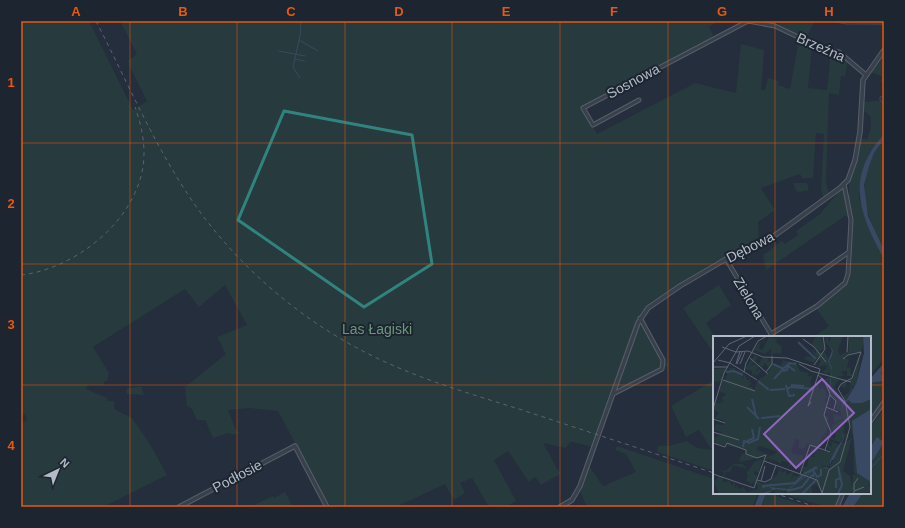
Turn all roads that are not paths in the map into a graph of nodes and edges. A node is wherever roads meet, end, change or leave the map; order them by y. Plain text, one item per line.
1 (748, 21) edge
2 (884, 50) edge
3 (866, 75) junction
4 (639, 100) dead end
5 (844, 184) junction
6 (849, 252) junction
7 (726, 259) junction
8 (819, 273) dead end
9 (640, 318) junction
10 (771, 336) edge
11 (613, 394) junction
12 (884, 402) edge
13 (871, 421) edge
14 (843, 494) edge
15 (179, 507) edge
16 (327, 507) edge
17 (560, 507) edge
18 (837, 507) edge

1 - 3 street, Brzeźna
1 - 4 street, Sosnowa
2 - 3 street, Dębowa
3 - 5 street, Dębowa
5 - 6 street
5 - 7 street, Dębowa
6 - 8 street
6 - 10 street
7 - 9 street, Dębowa
7 - 10 street, Zielona
9 - 11 street, Dębowa
9 - 11 street
11 - 17 street, Dębowa
12 - 13 street
14 - 18 street
15 - 16 street, Podłosie

